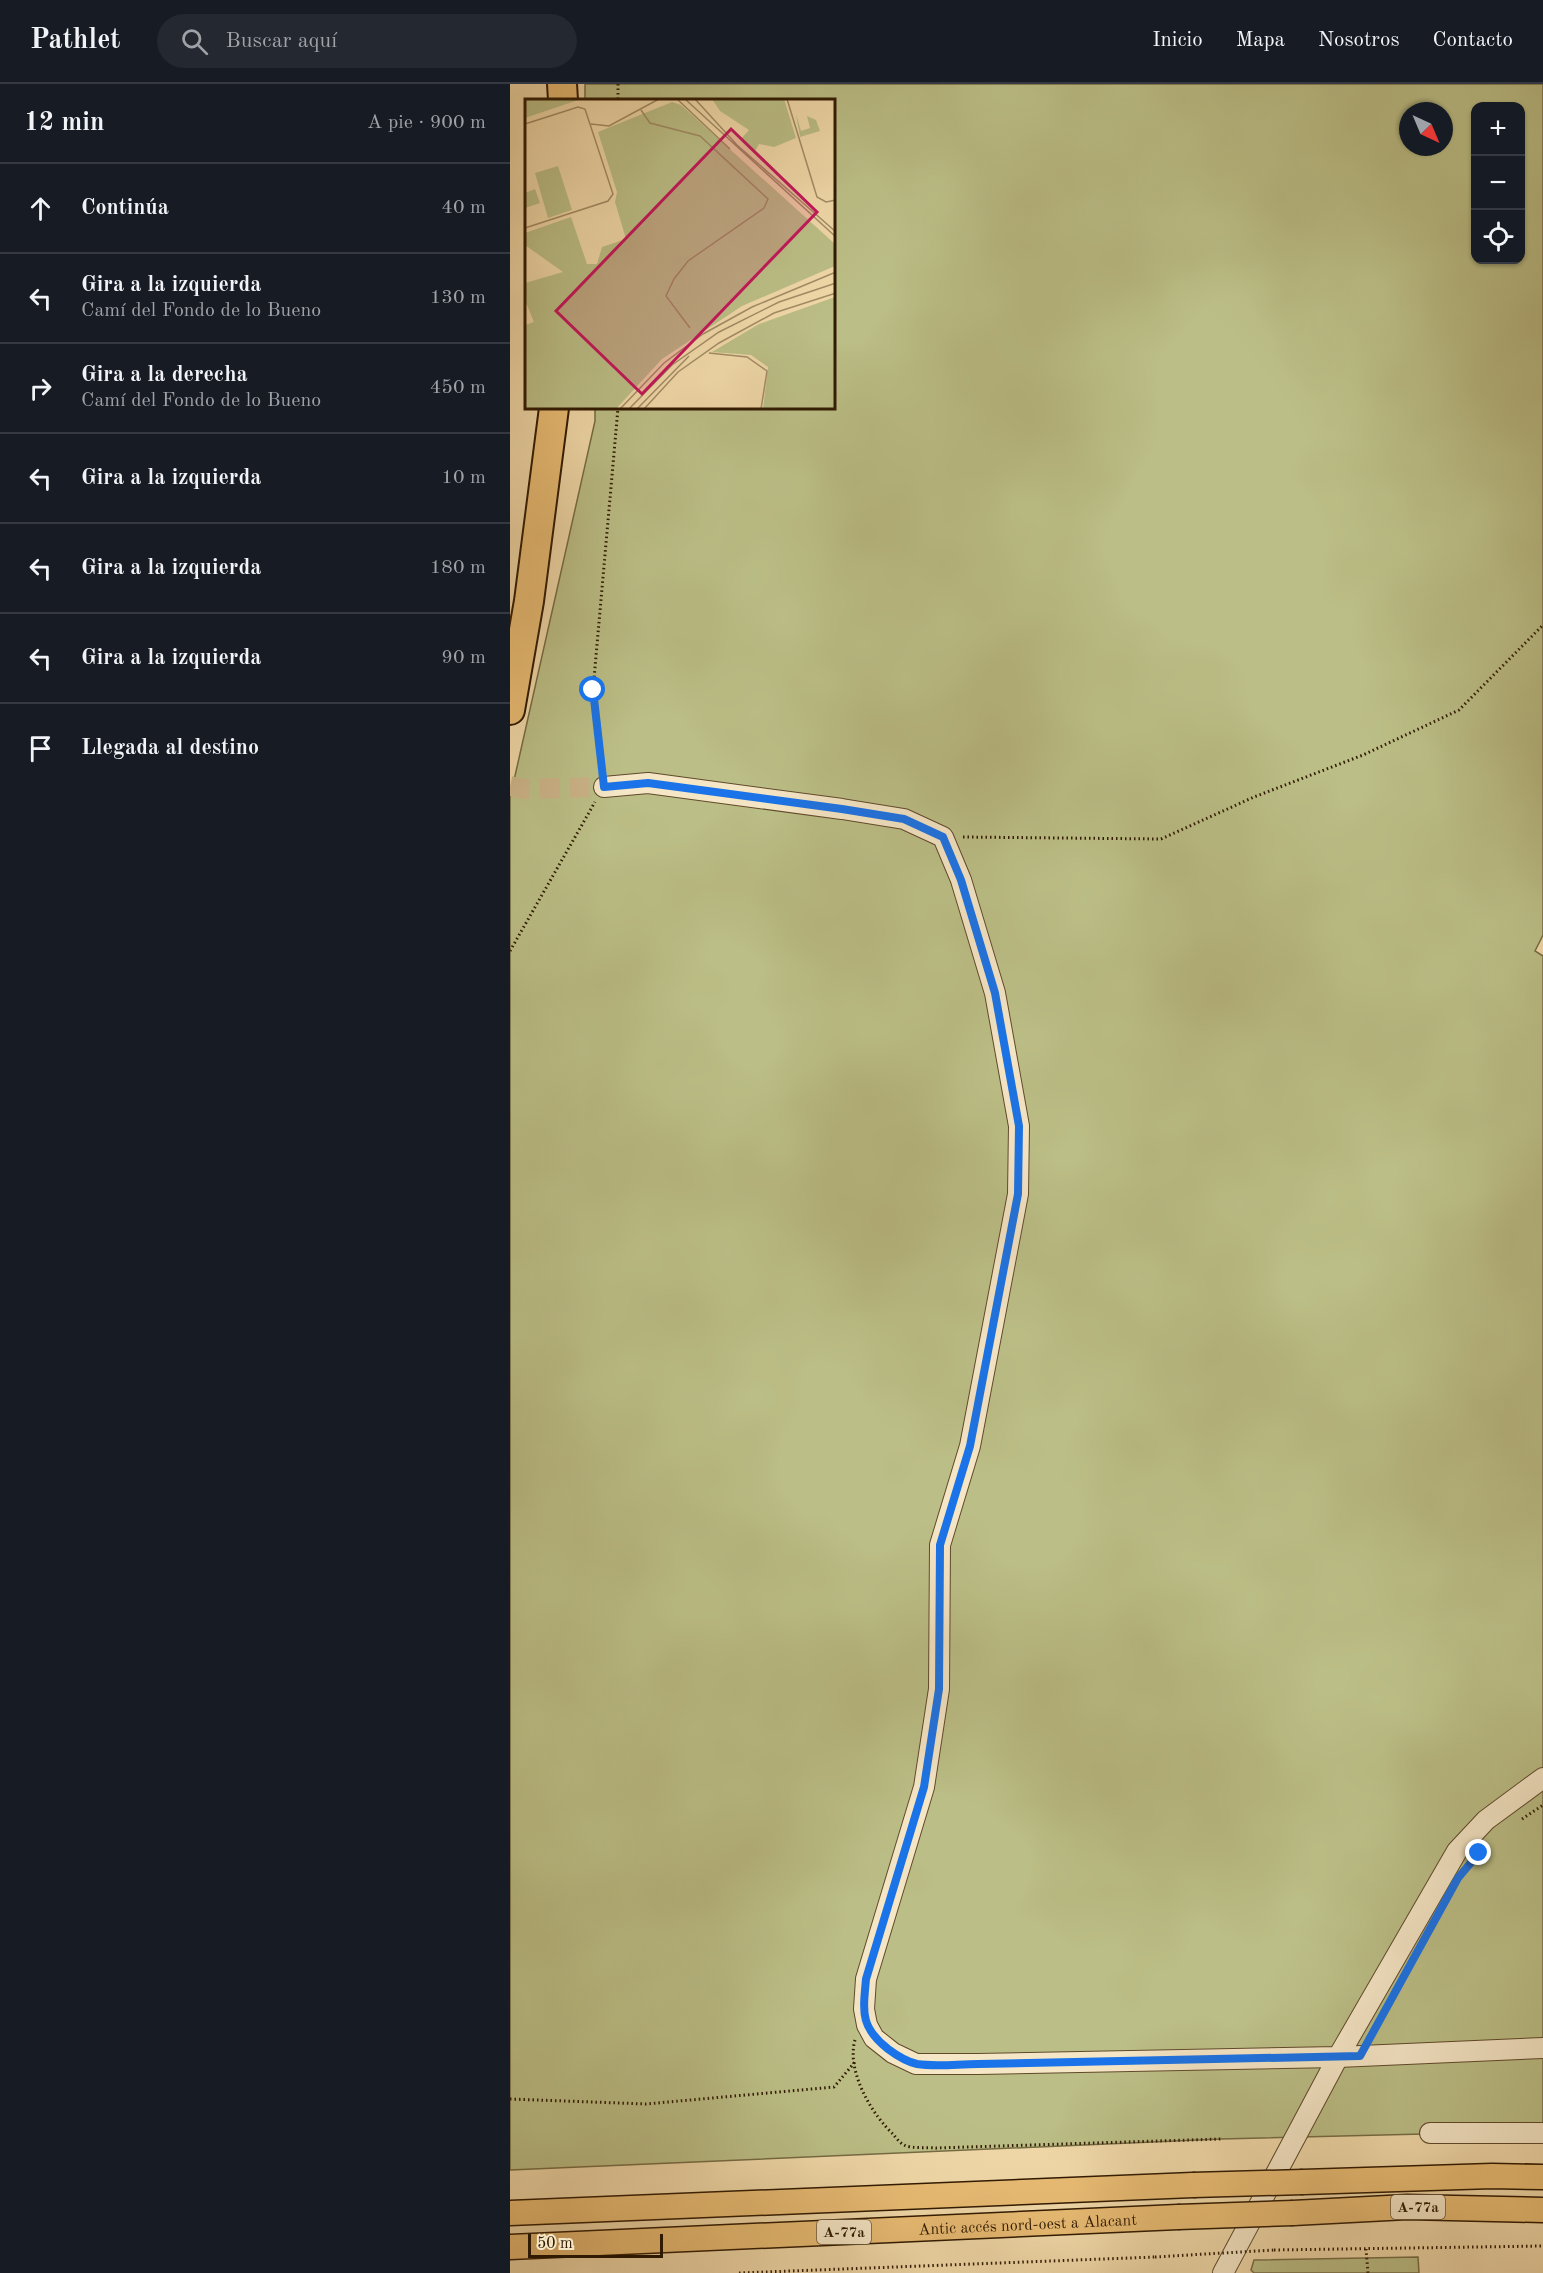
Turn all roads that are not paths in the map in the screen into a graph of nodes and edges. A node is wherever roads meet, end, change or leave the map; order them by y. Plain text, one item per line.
1 (562, 84) edge
2 (563, 99) edge
3 (554, 410) edge
4 (510, 710) edge
5 (604, 787) tunnel mouth
6 (1543, 1778) edge
7 (1543, 2048) edge
8 (1338, 2057) junction
9 (1430, 2133) dead end
10 (1543, 2133) edge
11 (1543, 2177) edge
12 (1543, 2210) edge
13 (510, 2213) edge
14 (510, 2247) edge
15 (1223, 2273) edge

1 - 2 highway
3 - 4 highway
5 - 8 street
6 - 8 street
7 - 8 street
8 - 15 street
9 - 10 street
11 - 13 main road, Antic accés nord-oest a Alacant / A-77a, bridge
12 - 14 main road, Antic accés nord-oest a Alacant / A-77a, bridge

